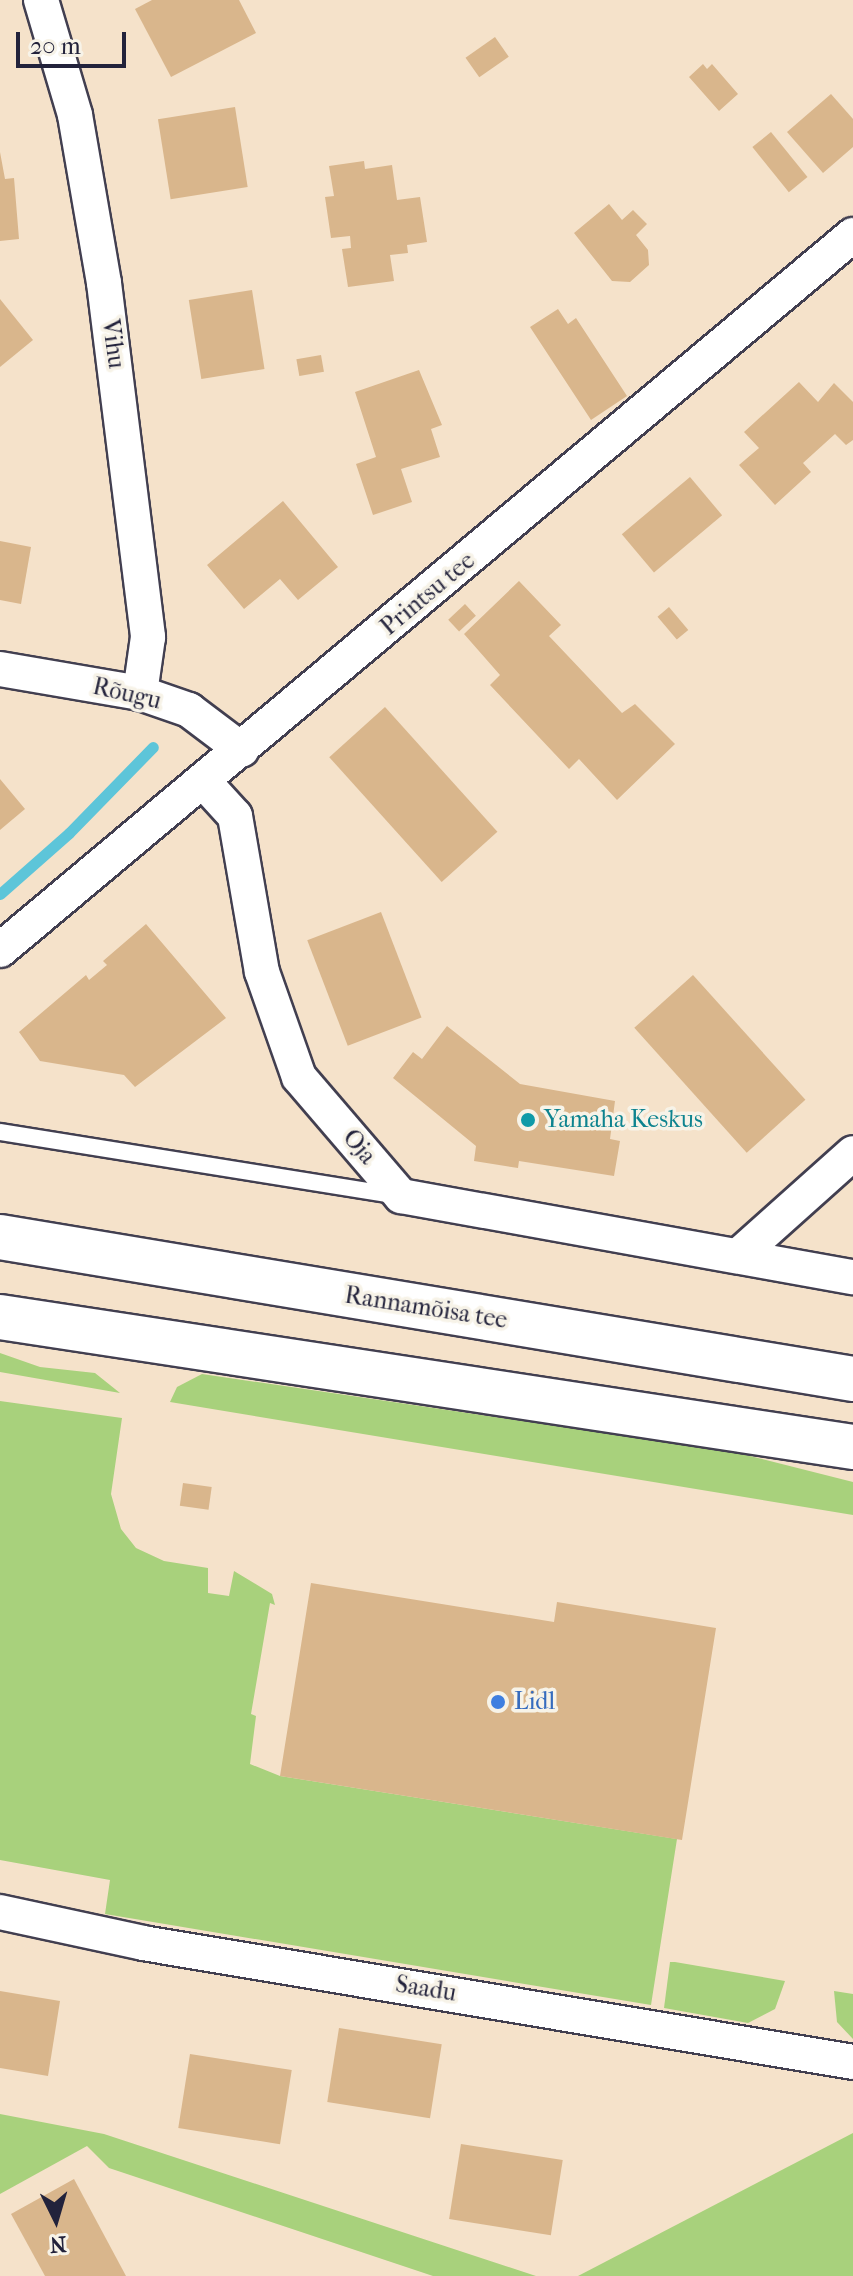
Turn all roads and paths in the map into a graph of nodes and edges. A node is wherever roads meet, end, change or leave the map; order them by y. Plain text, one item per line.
1 (41, 0) edge
2 (853, 235) edge
3 (0, 669) edge
4 (140, 693) junction
5 (242, 750) junction
6 (204, 782) junction
7 (0, 950) edge
8 (0, 1132) edge
9 (853, 1153) edge
10 (401, 1196) junction
11 (0, 1237) edge
12 (738, 1256) junction
13 (853, 1277) edge
14 (0, 1317) edge
15 (853, 1379) edge
16 (853, 1447) edge
17 (0, 1912) edge
18 (853, 2062) edge

1 - 4 street, Vihu
2 - 5 street, Printsu tee
3 - 4 street, Rõugu
4 - 5 street, Rõugu
5 - 6 street, Printsu tee
6 - 7 street, Printsu tee
6 - 10 street, Oja
8 - 10 lane
9 - 12 street
10 - 12 street
11 - 15 main road, Rannamõisa tee
12 - 13 street
14 - 16 main road
17 - 18 street, Saadu

